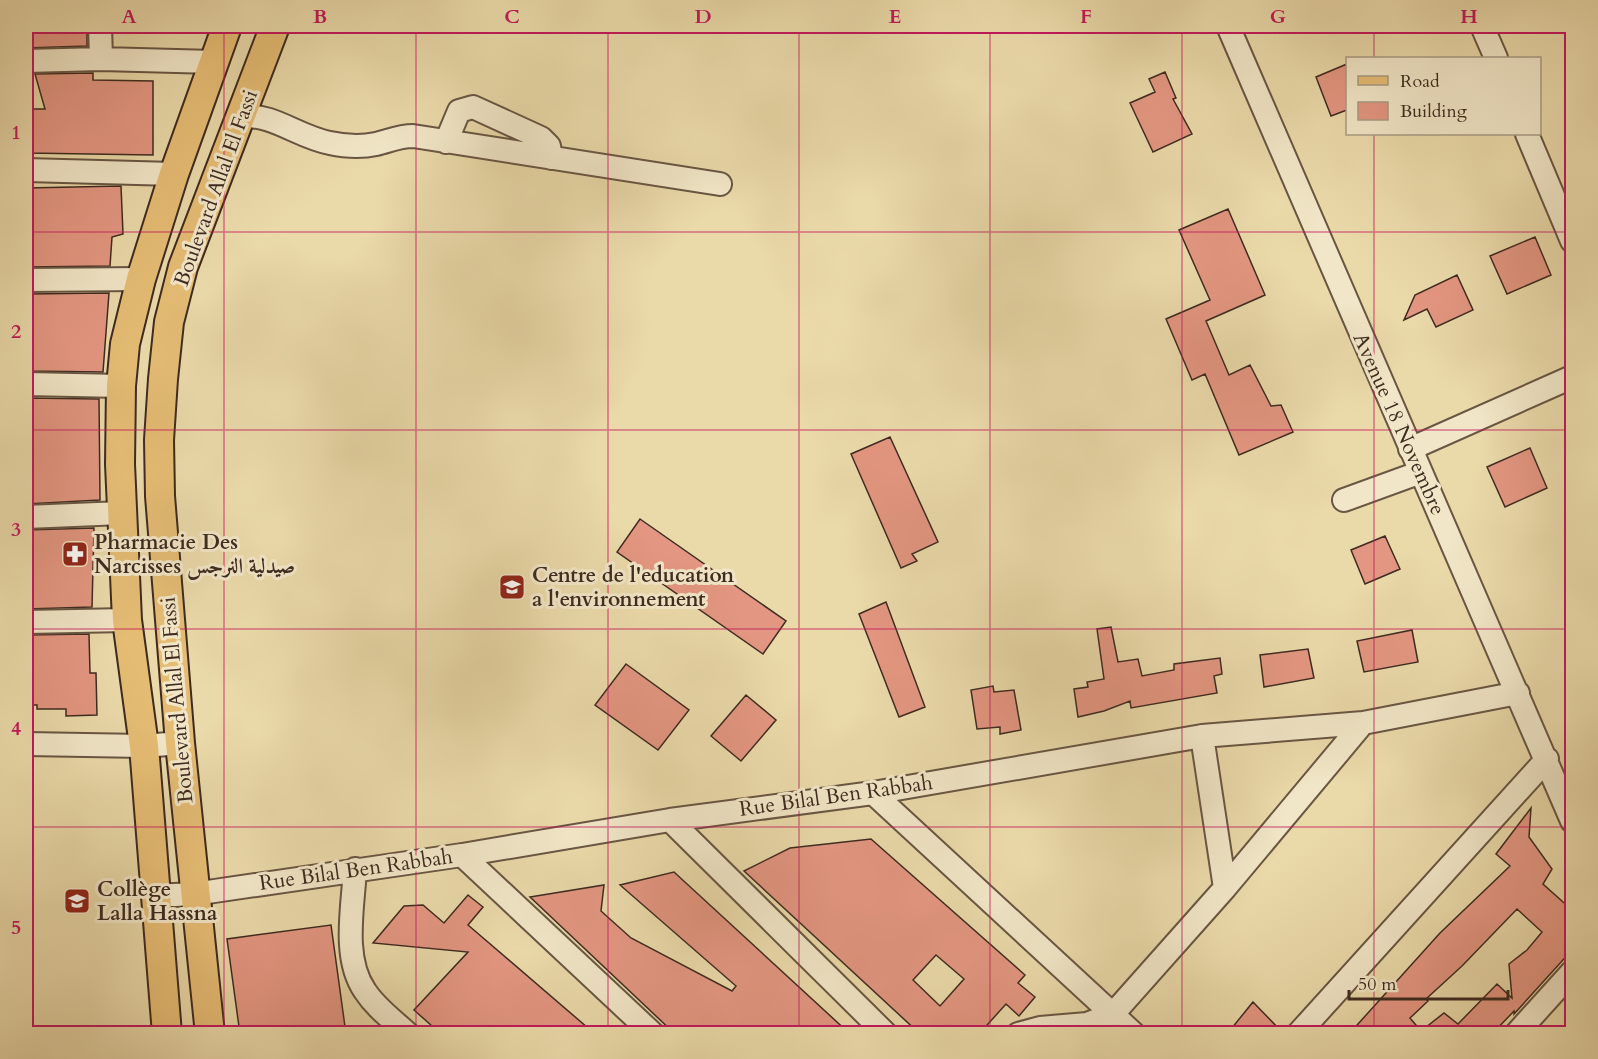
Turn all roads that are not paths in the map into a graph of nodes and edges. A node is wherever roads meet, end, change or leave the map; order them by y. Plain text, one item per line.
1 (100, 26) edge
2 (227, 26) edge
3 (275, 26) edge
4 (1228, 26) edge
5 (1482, 26) edge
6 (1496, 57) edge
7 (101, 59) junction
8 (26, 61) edge
9 (214, 62) junction
10 (253, 88) junction
11 (241, 116) junction
12 (1527, 135) edge
13 (446, 142) junction
14 (353, 145) junction
15 (551, 158) junction
16 (26, 170) edge
17 (174, 174) junction
18 (720, 184) dead end
19 (1572, 241) edge
20 (141, 279) junction
21 (26, 280) edge
22 (1572, 377) edge
23 (26, 384) edge
24 (122, 386) junction
25 (1410, 449) junction
26 (1421, 472) junction
27 (1344, 500) dead end
28 (122, 513) junction
29 (26, 517) edge
30 (127, 620) junction
31 (26, 622) edge
32 (1518, 693) junction
33 (1363, 723) junction
34 (1202, 736) junction
35 (180, 743) junction
36 (26, 744) edge
37 (144, 746) junction
38 (1547, 759) junction
39 (873, 793) junction
40 (670, 820) junction
41 (1572, 821) edge
42 (462, 855) junction
43 (356, 869) junction
44 (1225, 888) junction
45 (194, 894) junction
46 (154, 896) junction
47 (1572, 972) edge
48 (380, 1009) junction
49 (1113, 1014) junction
50 (167, 1034) edge
51 (210, 1034) edge
52 (382, 1034) edge
53 (408, 1034) edge
54 (653, 1034) edge
55 (886, 1034) edge
56 (1018, 1034) edge
57 (1134, 1034) edge
58 (1298, 1034) edge
59 (1516, 1034) edge

1 - 7 street
2 - 9 main road, Boulevard Allal El Fassi
3 - 10 main road, Boulevard Allal El Fassi
4 - 25 street, Avenue 18 Novembre
5 - 6 street
7 - 8 street
7 - 9 street
9 - 17 main road, Boulevard Allal El Fassi
10 - 11 main road, Boulevard Allal El Fassi
10 - 14 street
11 - 14 street
11 - 35 main road, Boulevard Allal El Fassi
12 - 19 street
13 - 14 street
13 - 15 street
13 - 15 street
15 - 18 street
16 - 17 street
17 - 20 main road, Boulevard Allal El Fassi
20 - 21 street
20 - 24 main road, Boulevard Allal El Fassi
22 - 25 street
23 - 24 street
24 - 28 main road, Boulevard Allal El Fassi
25 - 26 street, Avenue 18 Novembre
26 - 27 street
26 - 32 street, Avenue 18 Novembre
28 - 29 street
28 - 30 main road, Boulevard Allal El Fassi
30 - 31 street
30 - 37 main road, Boulevard Allal El Fassi
32 - 33 street, Rue Bilal Ben Rabbah
32 - 38 street, Avenue 18 Novembre
33 - 34 street, Rue Bilal Ben Rabbah
33 - 44 street
34 - 39 street, Rue Bilal Ben Rabbah
34 - 44 street
35 - 37 street
35 - 45 main road, Boulevard Allal El Fassi
36 - 37 street
37 - 46 main road, Boulevard Allal El Fassi
38 - 41 street, Avenue 18 Novembre
38 - 58 street
39 - 40 street, Rue Bilal Ben Rabbah
39 - 49 street
40 - 42 street, Rue Bilal Ben Rabbah
40 - 55 street
42 - 43 street, Rue Bilal Ben Rabbah
42 - 54 street
43 - 45 street, Rue Bilal Ben Rabbah
43 - 48 street
44 - 49 street
45 - 46 street, Rue Bilal Ben Rabbah
45 - 51 main road, Boulevard Allal El Fassi
46 - 50 main road, Boulevard Allal El Fassi
47 - 59 street
48 - 52 street
48 - 53 street
49 - 56 street
49 - 57 street

